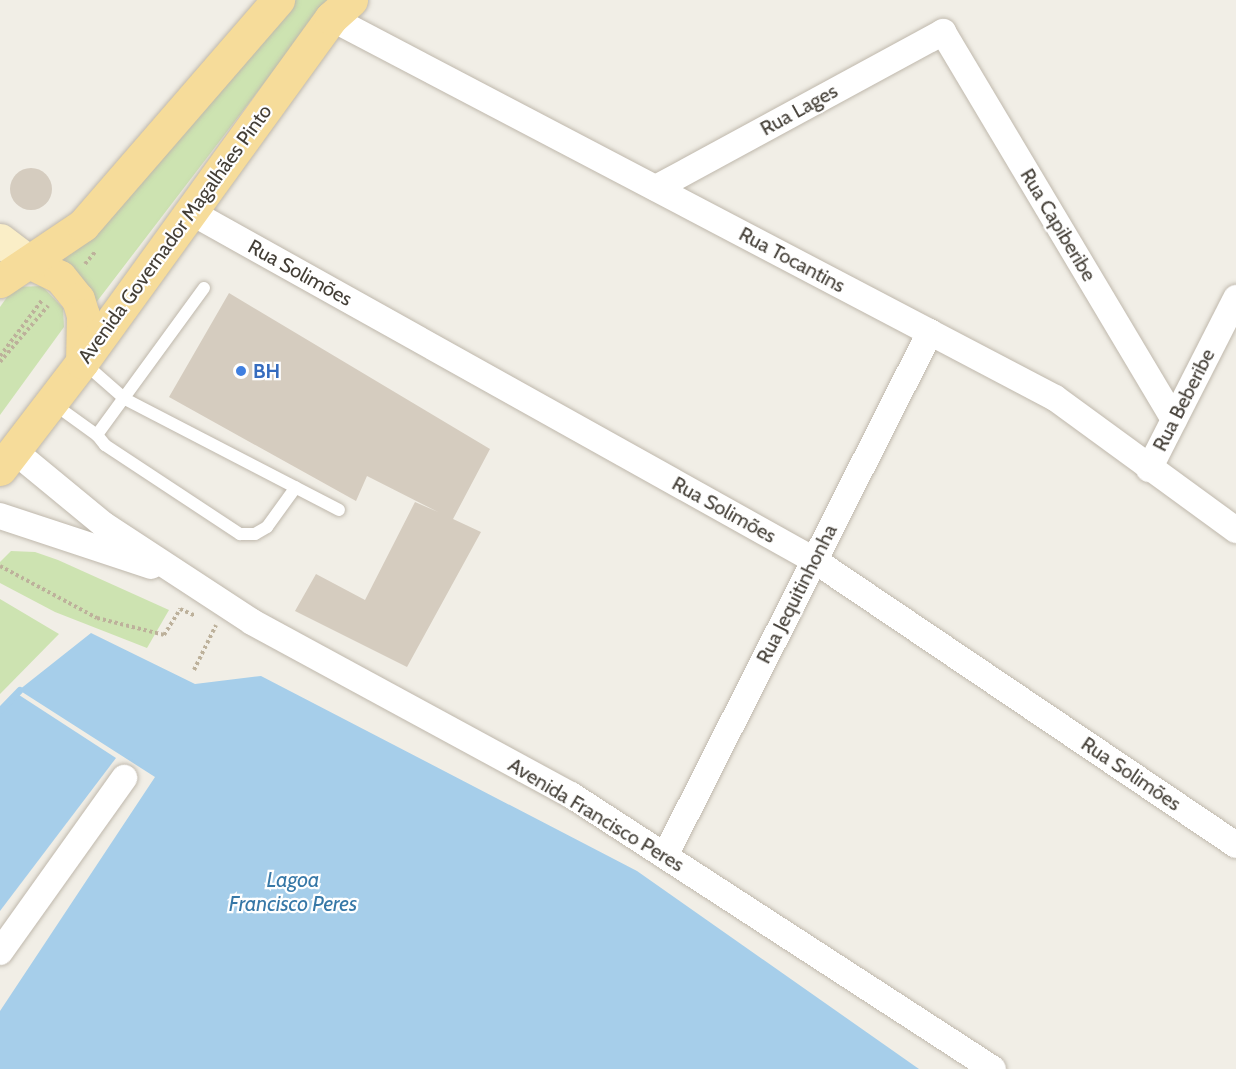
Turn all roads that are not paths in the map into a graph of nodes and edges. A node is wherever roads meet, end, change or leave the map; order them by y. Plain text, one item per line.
1 (279, 0) edge
2 (341, 9) edge
3 (943, 32) joint
4 (656, 188) junction
5 (189, 211) junction
6 (0, 240) edge
7 (29, 262) junction
8 (0, 281) edge
9 (204, 288) dead end
10 (1236, 298) edge
11 (930, 332) junction
12 (82, 362) junction
13 (125, 399) junction
14 (51, 402) junction
15 (1174, 419) junction
16 (97, 435) junction
17 (6, 460) edge
18 (1149, 470) junction
19 (296, 487) junction
20 (339, 510) dead end
21 (0, 516) edge
22 (1236, 530) edge
23 (814, 560) junction
24 (189, 579) junction
25 (124, 778) dead end
26 (1236, 845) edge
27 (665, 856) junction
28 (0, 952) edge
29 (993, 1069) edge

1 - 7 main road
2 - 4 street, Rua Tocantins
2 - 5 main road, Avenida Governador Magalhães Pinto
3 - 4 street, Rua Lages
3 - 15 street, Rua Capiberibe
4 - 11 street, Rua Tocantins
5 - 12 main road, Avenida Governador Magalhães Pinto
5 - 23 street, Rua Solimões
6 - 7 street
7 - 8 main road
7 - 12 main road
9 - 13 lane
10 - 15 street, Rua Beberibe
11 - 18 street, Rua Tocantins
11 - 23 street, Rua Jequitinhonha
12 - 13 lane
12 - 14 main road, Avenida Governador Magalhães Pinto
13 - 16 lane
13 - 19 lane
14 - 16 lane
14 - 17 main road, Avenida Governador Magalhães Pinto
15 - 18 street, Rua Beberibe
16 - 19 lane
17 - 24 street, Avenida Francisco Peres
18 - 22 street, Rua Tocantins
19 - 20 lane
21 - 24 street, Avenida Francisco Peres
23 - 26 street, Rua Solimões
23 - 27 street, Rua Jequitinhonha
24 - 27 street, Avenida Francisco Peres
25 - 28 street
27 - 29 street, Avenida Francisco Peres

